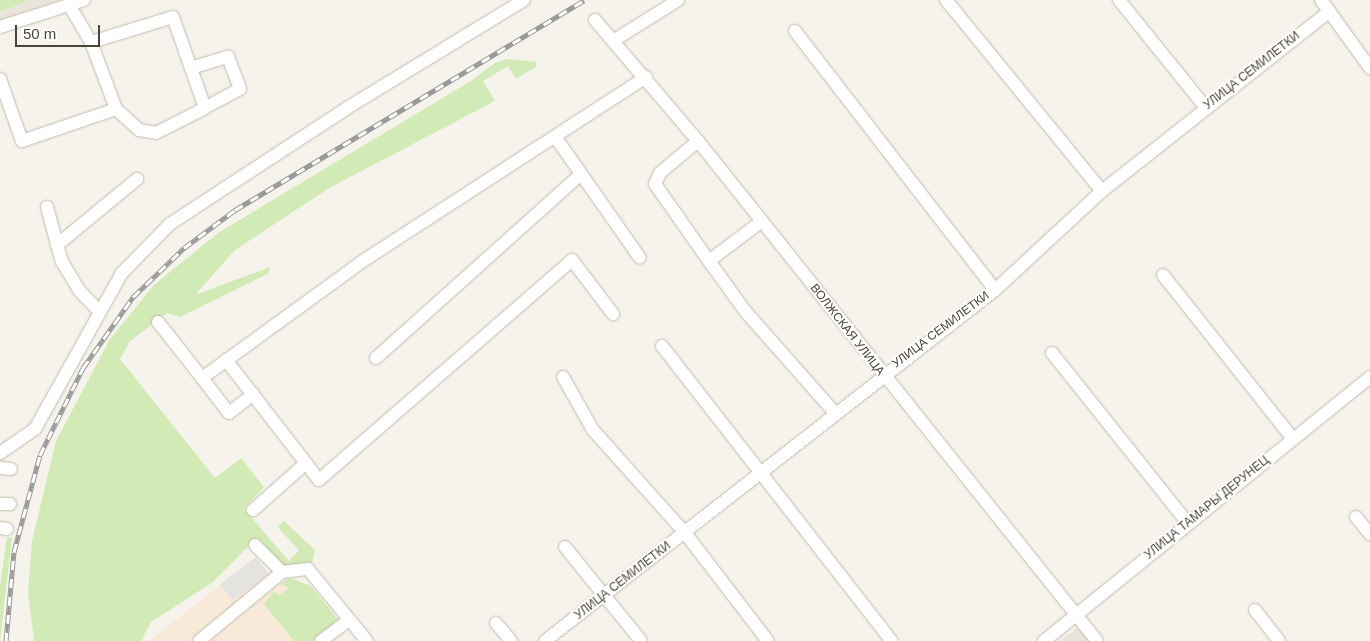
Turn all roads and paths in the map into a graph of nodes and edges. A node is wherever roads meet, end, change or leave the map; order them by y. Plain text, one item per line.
1 (84, 0) edge
2 (524, 0) edge
3 (678, 0) edge
4 (946, 0) edge
5 (1119, 0) edge
6 (1321, 0) edge
7 (70, 5) junction
8 (1330, 10) junction
9 (595, 20) dead end
10 (0, 27) edge
11 (795, 31) dead end
12 (612, 41) junction
13 (90, 42) junction
14 (192, 68) junction
15 (1370, 68) edge
16 (646, 78) junction
17 (0, 79) edge
18 (116, 108) junction
19 (206, 108) junction
20 (1206, 108) junction
21 (556, 138) junction
22 (698, 141) junction
23 (581, 174) junction
24 (137, 179) dead end
25 (1102, 191) junction
26 (46, 207) dead end
27 (762, 221) junction
28 (57, 245) junction
29 (640, 258) dead end
30 (709, 261) junction
31 (1163, 275) dead end
32 (995, 290) junction
33 (99, 311) junction
34 (613, 314) dead end
35 (158, 322) dead end
36 (662, 346) dead end
37 (1052, 353) dead end
38 (376, 358) dead end
39 (226, 360) junction
40 (882, 376) junction
41 (1370, 376) edge
42 (563, 377) dead end
43 (202, 378) junction
44 (253, 394) junction
45 (835, 412) junction
46 (1293, 439) junction
47 (0, 453) edge
48 (306, 463) junction
49 (761, 473) junction
50 (253, 510) dead end
51 (1356, 517) dead end
52 (1188, 522) junction
53 (685, 533) junction
54 (1370, 534) edge
55 (256, 545) dead end
56 (565, 547) dead end
57 (282, 572) junction
58 (605, 595) junction
59 (1255, 610) dead end
60 (1077, 616) junction
61 (349, 620) junction
62 (496, 624) dead end
63 (200, 641) edge
64 (321, 641) edge
65 (366, 641) edge
66 (511, 641) edge
67 (545, 641) edge
68 (641, 641) edge
69 (768, 641) edge
70 (892, 641) edge
71 (1044, 641) edge
72 (1097, 641) edge
73 (1279, 641) edge

1 - 7 street
2 - 33 street
3 - 12 street
4 - 25 street
5 - 20 street
6 - 8 street
7 - 10 street
7 - 13 street
8 - 15 street
8 - 20 street, УЛИЦА СЕМИЛЕТКИ
9 - 12 street, ВОЛЖСКАЯ УЛИЦА
11 - 32 street
12 - 16 street, ВОЛЖСКАЯ УЛИЦА
13 - 14 street
13 - 18 street
14 - 19 street
14 - 19 street
16 - 21 street
16 - 22 street, ВОЛЖСКАЯ УЛИЦА
17 - 18 street
18 - 19 street
20 - 25 street, УЛИЦА СЕМИЛЕТКИ
21 - 23 street
21 - 39 street
22 - 27 street, ВОЛЖСКАЯ УЛИЦА
22 - 30 street
23 - 29 street
23 - 38 street
24 - 28 street
25 - 32 street, УЛИЦА СЕМИЛЕТКИ
26 - 28 street
27 - 30 street
27 - 40 street, ВОЛЖСКАЯ УЛИЦА
28 - 33 street
30 - 45 street
31 - 46 street
32 - 40 street, УЛИЦА СЕМИЛЕТКИ
33 - 47 street
34 - 48 street
35 - 43 street
36 - 49 street
37 - 52 street
39 - 43 street
39 - 44 street
40 - 45 street, УЛИЦА СЕМИЛЕТКИ
40 - 60 street, ВОЛЖСКАЯ УЛИЦА
41 - 46 street, УЛИЦА ТАМАРЫ ДЕРУНЕЦ
42 - 53 street
43 - 44 street
44 - 48 street
45 - 49 street, УЛИЦА СЕМИЛЕТКИ
46 - 52 street, УЛИЦА ТАМАРЫ ДЕРУНЕЦ
48 - 50 street
49 - 53 street, УЛИЦА СЕМИЛЕТКИ
49 - 70 street
51 - 54 street
52 - 60 street, УЛИЦА ТАМАРЫ ДЕРУНЕЦ
53 - 58 street, УЛИЦА СЕМИЛЕТКИ
53 - 69 street
55 - 57 street
56 - 58 street
57 - 61 street
57 - 63 street
58 - 67 street, УЛИЦА СЕМИЛЕТКИ
58 - 68 street
59 - 73 street
60 - 71 street, УЛИЦА ТАМАРЫ ДЕРУНЕЦ
60 - 72 street, ВОЛЖСКАЯ УЛИЦА
61 - 64 street
61 - 65 street
62 - 66 street

